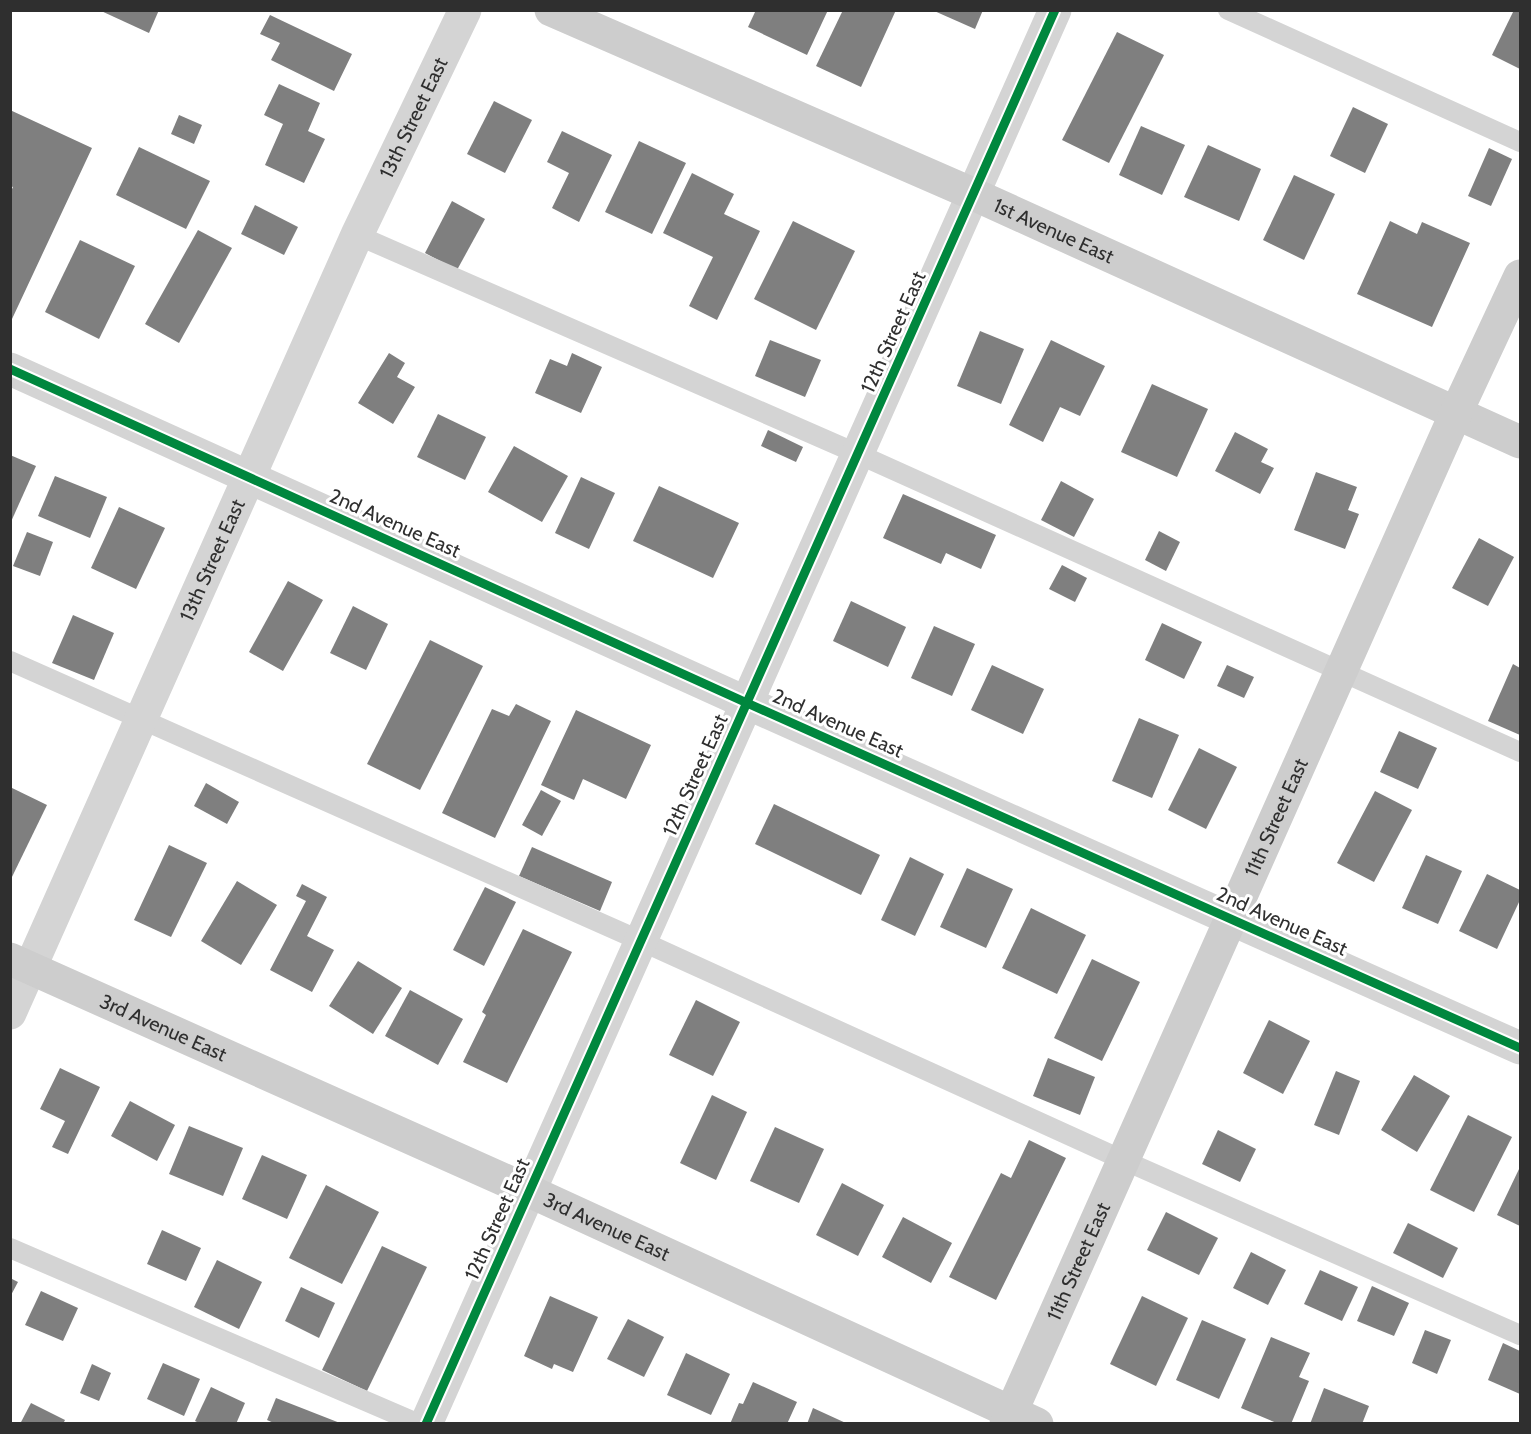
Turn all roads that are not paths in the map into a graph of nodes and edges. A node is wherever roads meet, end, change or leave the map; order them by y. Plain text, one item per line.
1 (465, 10) edge
2 (551, 10) edge
3 (1055, 10) edge
4 (1228, 10) edge
5 (1521, 142) edge
6 (973, 194) junction
7 (357, 235) junction
8 (1521, 276) edge
9 (10, 369) edge
10 (1456, 413) junction
11 (1521, 442) edge
12 (858, 454) junction
13 (249, 477) junction
14 (10, 661) edge
15 (1341, 672) junction
16 (747, 703) junction
17 (141, 719) junction
18 (1521, 752) edge
19 (1231, 917) junction
20 (640, 941) junction
21 (21, 963) edge
22 (10, 1013) edge
23 (1521, 1048) edge
24 (1124, 1160) junction
25 (529, 1191) junction
26 (10, 1248) edge
27 (1521, 1335) edge
28 (1018, 1420) edge
29 (419, 1424) edge
30 (426, 1424) edge

1 - 7 street, 13th Street East
2 - 6 street, 1st Avenue East
3 - 6 street, 12th Street East
4 - 5 lane
6 - 10 street, 1st Avenue East
6 - 12 street, 12th Street East
7 - 12 lane
7 - 13 street, 13th Street East
8 - 10 street, 11th Street East
9 - 13 street, 2nd Avenue East
10 - 11 street, 1st Avenue East
10 - 15 street, 11th Street East
12 - 15 lane
12 - 16 street, 12th Street East
13 - 16 street, 2nd Avenue East
13 - 17 street, 13th Street East
14 - 17 lane
15 - 18 lane
15 - 19 street, 11th Street East
16 - 19 street, 2nd Avenue East
16 - 20 street, 12th Street East
17 - 20 lane
17 - 21 street, 13th Street East
19 - 23 street, 2nd Avenue East
19 - 24 street, 11th Street East
20 - 24 lane
20 - 25 street, 12th Street East
21 - 22 street, 13th Street East
21 - 25 street, 3rd Avenue East
24 - 27 lane
24 - 28 street, 11th Street East
25 - 28 street, 3rd Avenue East
25 - 30 street, 12th Street East
26 - 29 lane

